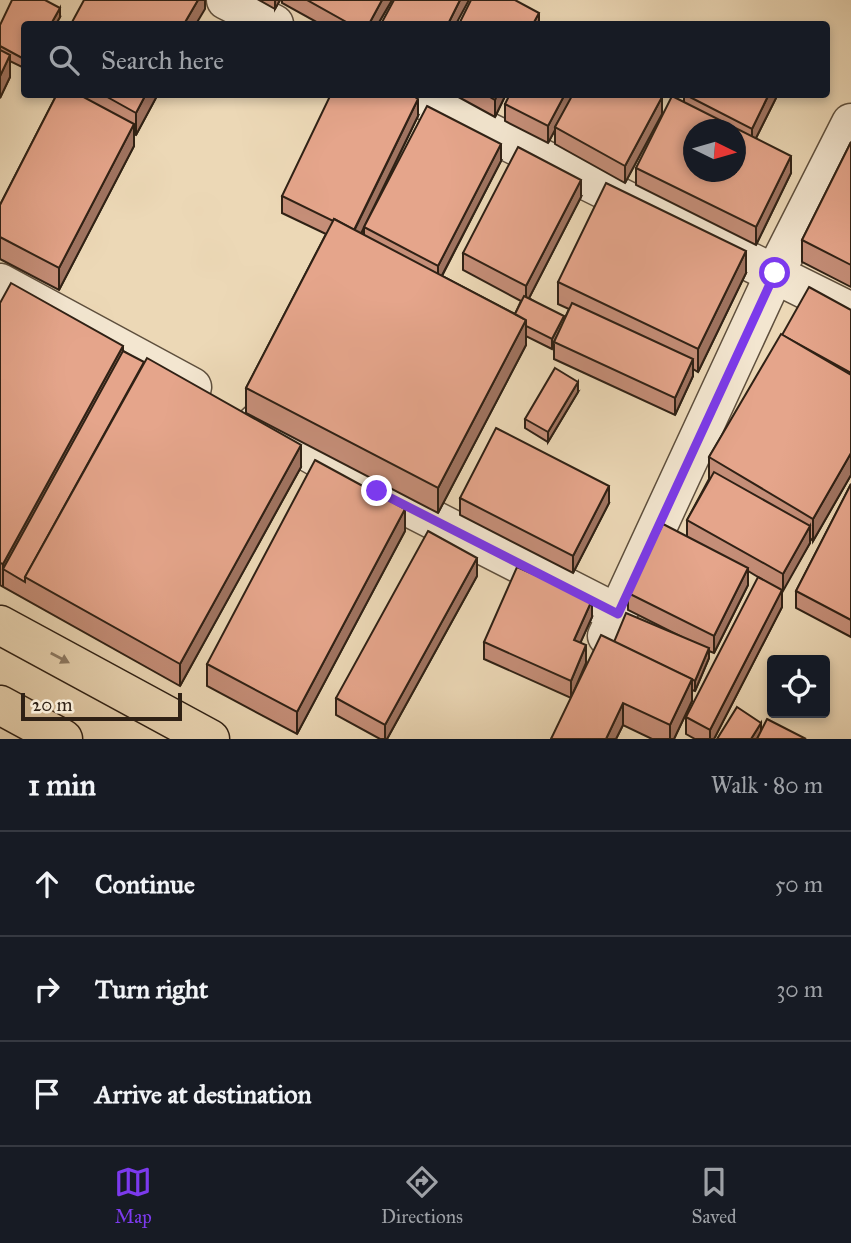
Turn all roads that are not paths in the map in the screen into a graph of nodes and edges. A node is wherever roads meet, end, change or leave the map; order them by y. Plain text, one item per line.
1 (226, 0) edge
2 (268, 21) edge
3 (420, 98) edge
4 (851, 123) edge
5 (775, 273) junction
6 (0, 283) edge
7 (851, 312) edge
8 (618, 614) junction
9 (0, 625) edge
10 (589, 671) edge
11 (0, 705) edge
12 (63, 739) edge
13 (210, 739) edge

1 - 2 street
3 - 5 street
4 - 5 street
5 - 7 street
5 - 8 street
6 - 8 street
8 - 10 street
9 -> 13 main road
11 - 12 main road

